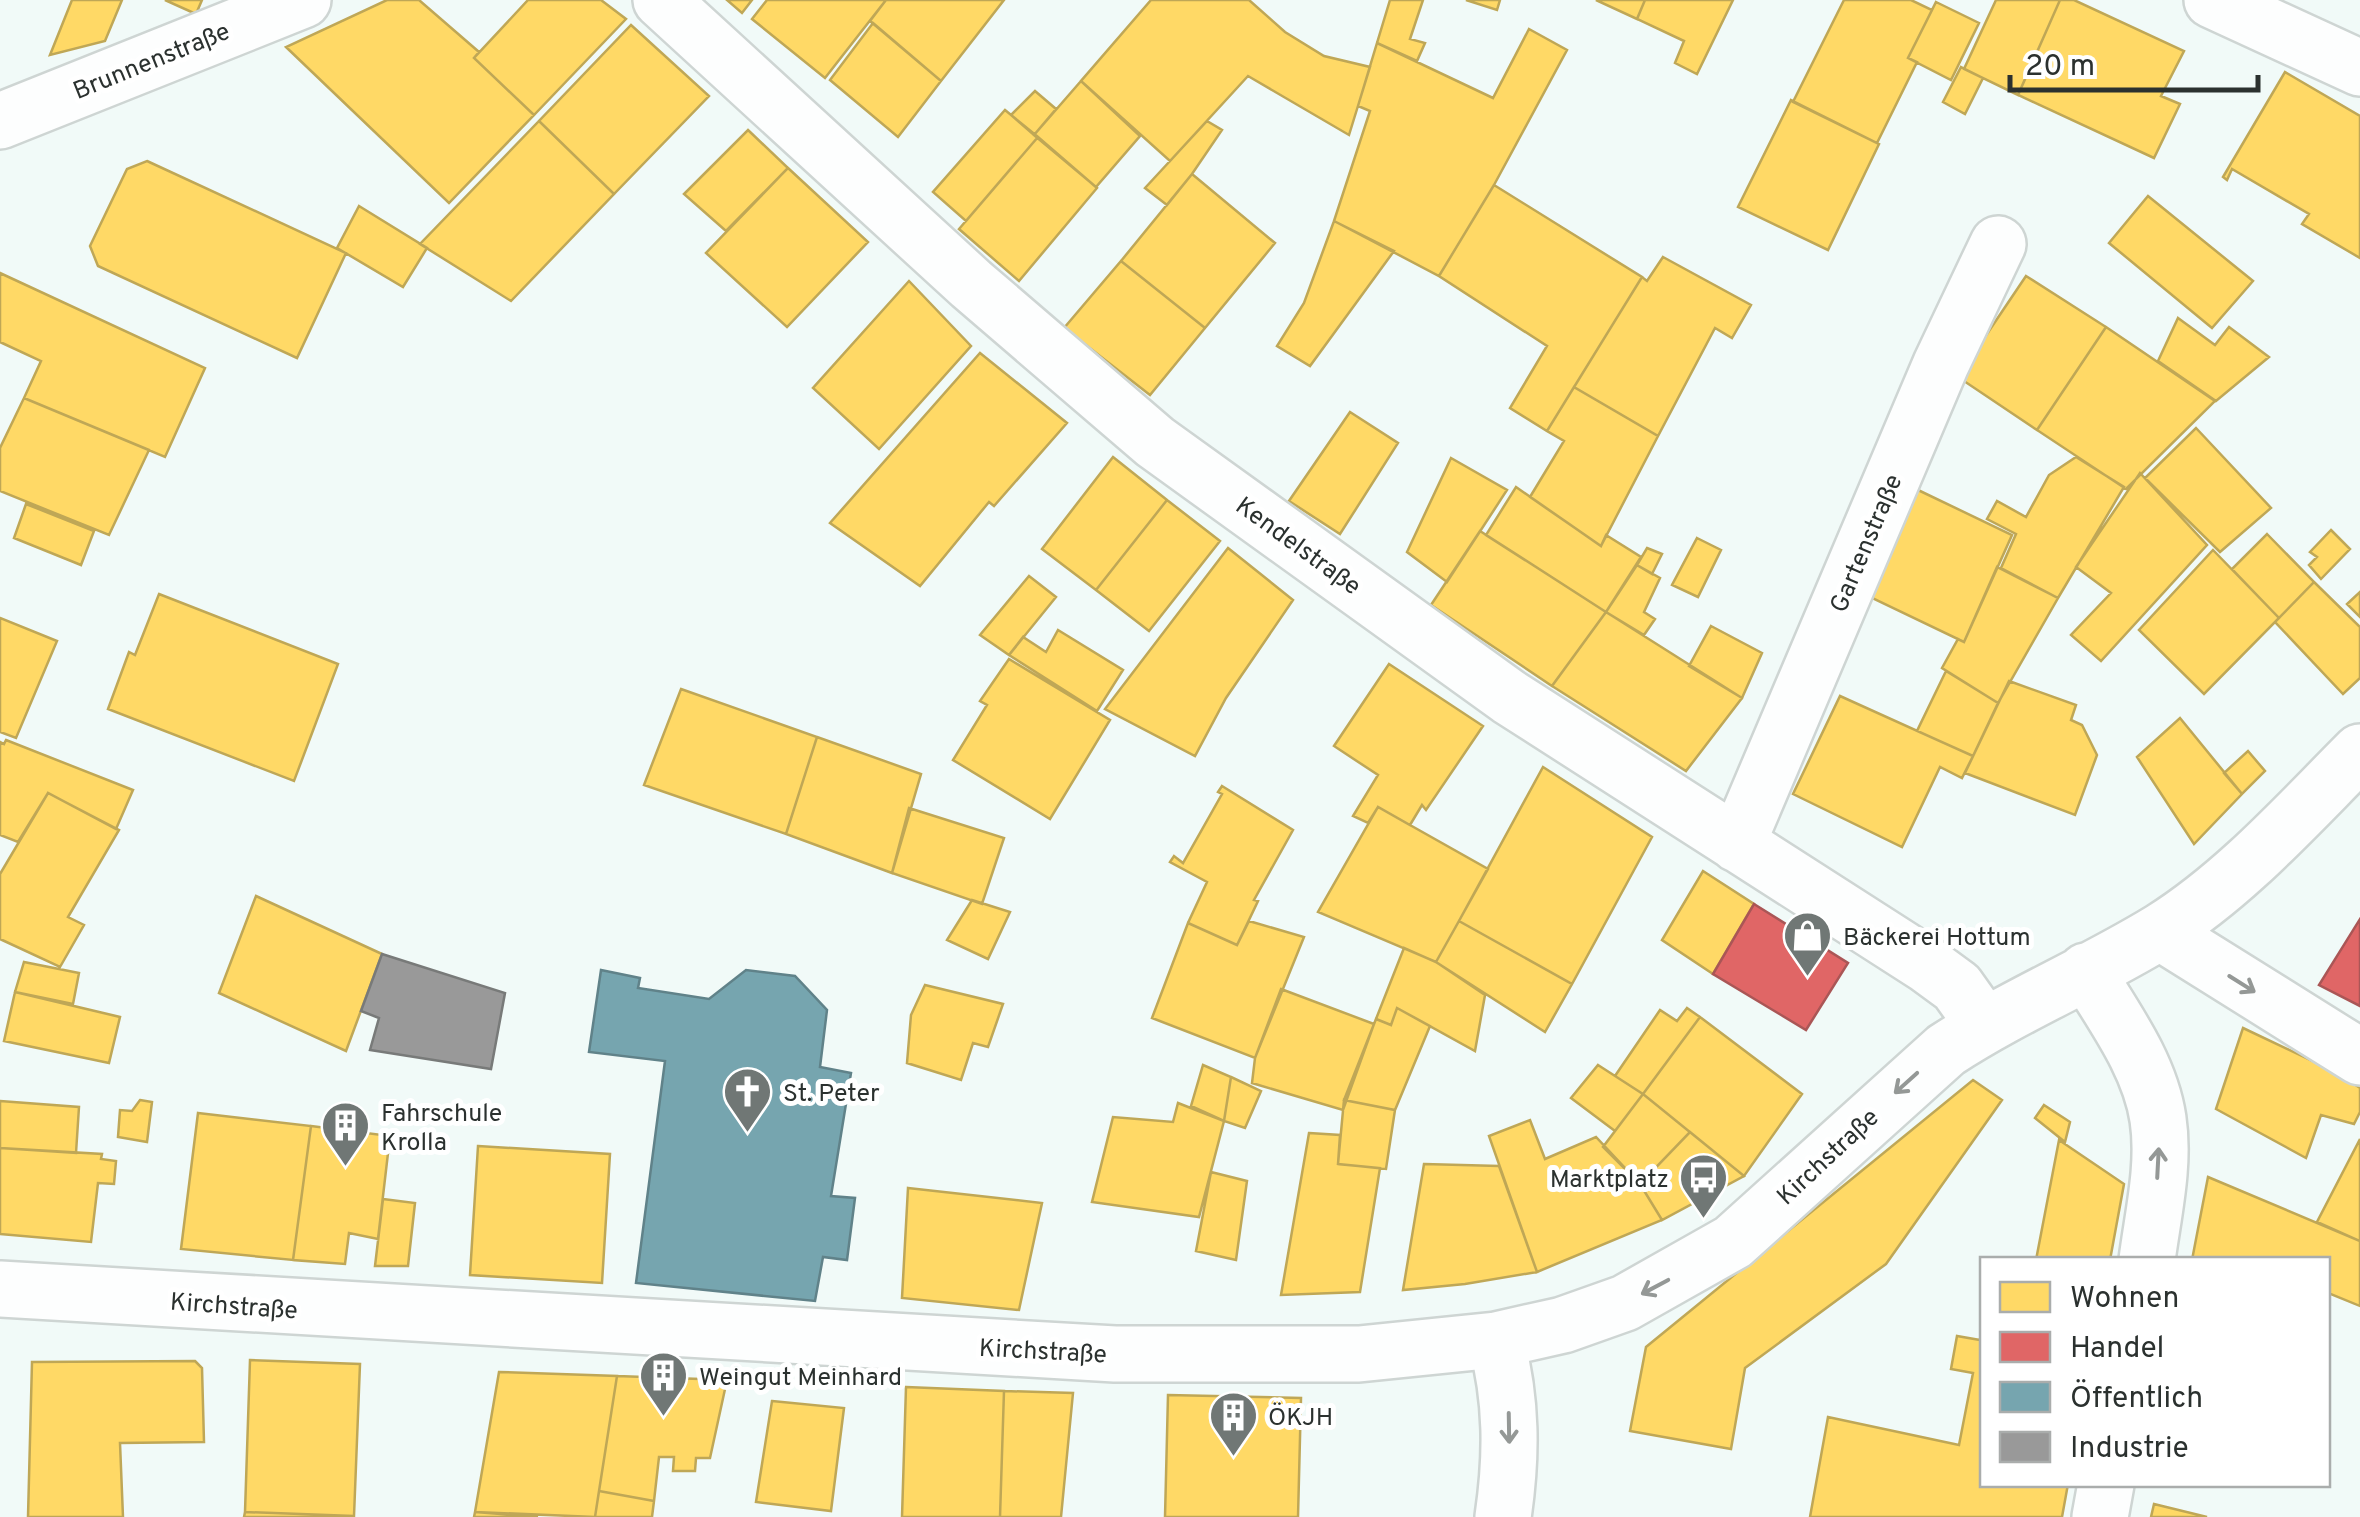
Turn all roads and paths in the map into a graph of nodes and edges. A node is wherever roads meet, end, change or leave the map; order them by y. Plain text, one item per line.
1 (303, 0) edge
2 (661, 0) edge
3 (2212, 0) edge
4 (2360, 68) edge
5 (0, 121) edge
6 (1998, 244) dead end
7 (2360, 752) edge
8 (1737, 844) junction
9 (2160, 932) junction
10 (2086, 972) junction
11 (1984, 1025) junction
12 (2360, 1057) edge
13 (2146, 1257) edge
14 (0, 1289) edge
15 (1496, 1340) junction
16 (2105, 1487) edge
17 (1502, 1517) edge
18 (2100, 1517) edge

1 - 5 street, Brunnenstraße
2 - 8 street, Kendelstraße
3 - 4 street
6 - 8 street, Gartenstraße
7 - 9 street, Kirchstraße
8 - 11 street, Kendelstraße
9 - 10 street, Kirchstraße
9 -> 12 street
10 - 11 street, Kirchstraße
13 -> 10 street
11 -> 15 street, Kirchstraße
14 - 15 street, Kirchstraße
15 -> 17 street
16 - 18 street

